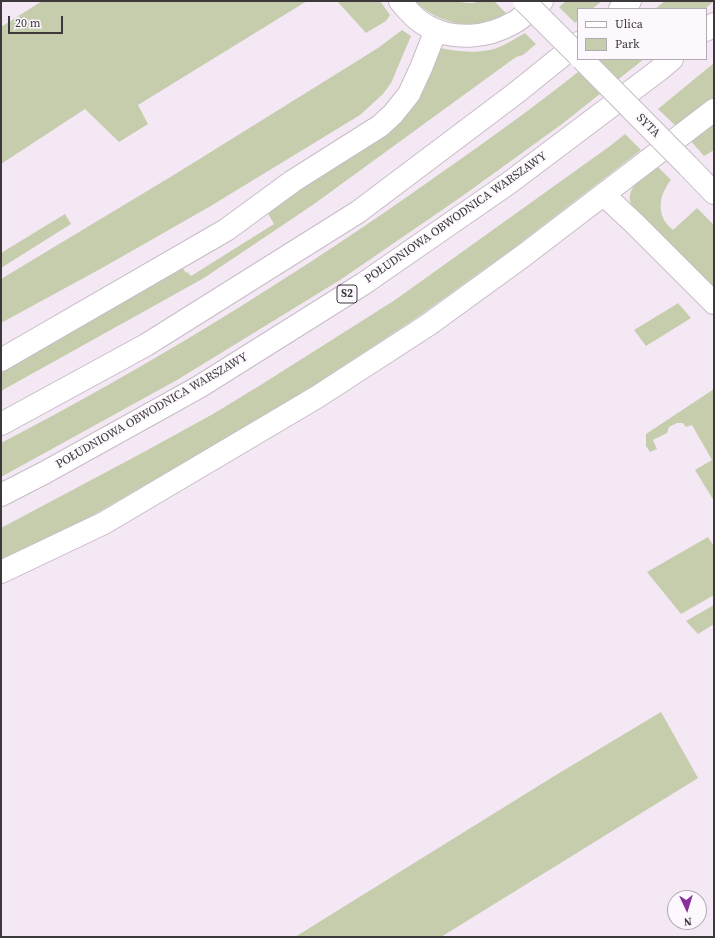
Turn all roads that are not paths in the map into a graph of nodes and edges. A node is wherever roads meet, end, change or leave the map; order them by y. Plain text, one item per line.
1 (400, 1) edge
2 (524, 1) edge
3 (542, 1) edge
4 (630, 1) edge
5 (621, 8) edge
6 (436, 30) junction
7 (577, 44) edge
8 (577, 54) edge
9 (583, 60) edge
10 (671, 60) edge
11 (714, 110) edge
12 (714, 193) edge
13 (604, 195) junction
14 (714, 304) edge
15 (1, 360) edge
16 (1, 424) edge
17 (1, 495) edge
18 (1, 572) edge

1 - 6 main road
2 - 8 main road, bridge
3 - 6 main road
4 - 5 main road
6 - 15 main road
7 - 16 main road
9 - 12 main road, SYTA, bridge
10 - 17 main road, POŁUDNIOWA OBWODNICA WARSZAWY / S2
11 - 13 main road
13 - 14 main road
13 - 18 main road

